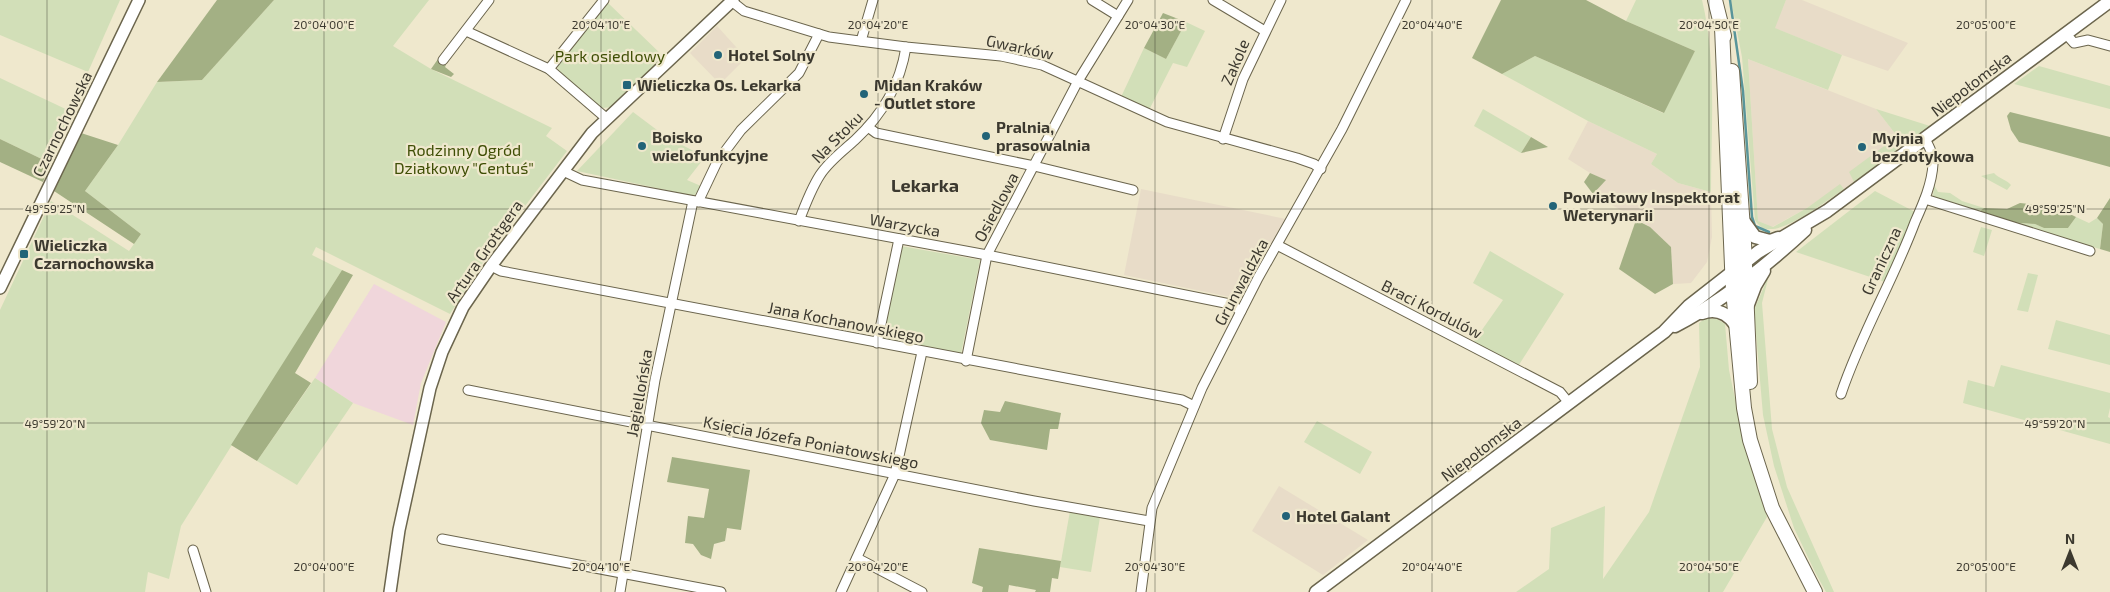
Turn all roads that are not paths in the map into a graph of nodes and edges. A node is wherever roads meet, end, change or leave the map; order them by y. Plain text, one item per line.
1 (139, 0) edge
2 (489, 0) edge
3 (604, 0) edge
4 (873, 0) edge
5 (1092, 0) edge
6 (1128, 0) edge
7 (1213, 0) edge
8 (1281, 0) edge
9 (1406, 0) edge
10 (1715, 0) edge
11 (732, 1) edge
12 (2110, 1) edge
13 (1118, 16) junction
14 (1722, 27) junction
15 (466, 30) junction
16 (1265, 31) junction
17 (819, 34) junction
18 (2066, 34) junction
19 (861, 41) junction
20 (2110, 46) edge
21 (906, 47) junction
22 (443, 60) dead end
23 (549, 69) junction
24 (1078, 81) junction
25 (606, 118) junction
26 (868, 127) junction
27 (1223, 139) junction
28 (1925, 139) junction
29 (1034, 166) junction
30 (1321, 169) junction
31 (563, 171) junction
32 (1134, 190) dead end
33 (1925, 199) junction
34 (695, 201) junction
35 (1827, 211) junction
36 (1742, 219) junction
37 (799, 221) junction
38 (1783, 237) junction
39 (899, 239) junction
40 (1277, 245) junction
41 (2090, 251) dead end
42 (987, 255) junction
43 (1744, 263) junction
44 (1767, 264) junction
45 (491, 266) junction
46 (1733, 272) junction
47 (1745, 282) junction
48 (0, 288) edge
49 (1733, 290) junction
50 (672, 303) junction
51 (1241, 311) junction
52 (1746, 312) junction
53 (1697, 315) junction
54 (1735, 324) junction
55 (1664, 332) junction
56 (877, 343) junction
57 (922, 352) junction
58 (966, 360) junction
59 (468, 390) dead end
60 (1841, 394) dead end
61 (1569, 403) junction
62 (1194, 406) junction
63 (648, 425) junction
64 (895, 474) junction
65 (1149, 521) junction
66 (442, 539) dead end
67 (193, 550) dead end
68 (1793, 551) junction
69 (857, 558) junction
70 (623, 574) junction
71 (206, 592) edge
72 (390, 592) edge
73 (620, 592) edge
74 (721, 592) edge
75 (841, 592) edge
76 (922, 592) edge
77 (1141, 592) edge
78 (1316, 592) edge
79 (1815, 592) edge

1 - 48 street, Czarnochowska
2 - 15 street
3 - 23 street
4 - 19 street
5 - 13 street
6 - 13 street, Osiedlowa
7 - 16 street
8 - 16 street, Zakole
9 - 30 street, Grunwaldzka
10 - 14 main road
11 - 17 street, Gwarków
11 - 25 street, Artura Grottgera
12 - 18 main road, Niepołomska
13 - 24 street, Osiedlowa
14 - 36 main road
14 - 46 main road
15 - 22 street
15 - 23 street
16 - 27 street, Zakole
17 - 19 street, Gwarków
17 - 34 street, Jagiellońska
18 - 20 street
18 - 28 main road, Niepołomska
19 - 21 street, Gwarków
21 - 24 street, Gwarków
21 - 26 street, Na Stoku
23 - 25 street
24 - 27 street, Gwarków
24 - 29 street, Osiedlowa
25 - 31 street, Artura Grottgera
26 - 29 street
26 - 37 street, Na Stoku
27 - 30 street, Gwarków
28 - 33 street, Graniczna
28 - 35 main road, Niepołomska
29 - 32 street
29 - 42 street, Osiedlowa
30 - 40 street, Grunwaldzka
31 - 34 street, Warzycka
31 - 45 street, Artura Grottgera
33 - 41 street
33 - 60 street, Graniczna
34 - 37 street, Warzycka
34 - 50 street, Jagiellońska
35 - 38 main road, Niepołomska
35 - 44 main road, Niepołomska
36 - 38 main road
36 - 43 main road
37 - 39 street, Warzycka
38 - 43 main road, Niepołomska
39 - 42 street, Warzycka
39 - 56 street
40 - 51 street, Grunwaldzka
40 - 61 street, Braci Kordulów
42 - 51 street, Warzycka
42 - 58 street, Osiedlowa
43 - 46 main road, Niepołomska
43 - 47 main road
44 - 47 main road, Niepołomska
44 - 52 main road
45 - 50 street, Jana Kochanowskiego
45 - 72 street, Artura Grottgera
46 - 49 main road
46 - 55 main road, Niepołomska
47 - 49 main road, Niepołomska
47 - 52 main road
49 - 53 main road, Niepołomska
49 - 54 main road
50 - 56 street, Jana Kochanowskiego
50 - 63 street, Jagiellońska
51 - 62 street, Grunwaldzka
52 - 68 main road
53 - 54 main road
53 - 55 main road, Niepołomska
54 - 68 main road
55 - 61 main road, Niepołomska
56 - 57 street, Jana Kochanowskiego
57 - 58 street, Jana Kochanowskiego
57 - 64 street
58 - 62 street, Jana Kochanowskiego
59 - 63 street, Księcia Józefa Poniatowskiego
61 - 78 main road, Niepołomska
62 - 65 street, Grunwaldzka
63 - 64 street, Księcia Józefa Poniatowskiego
63 - 70 street, Jagiellońska
64 - 65 street, Księcia Józefa Poniatowskiego
64 - 69 street
65 - 77 street, Grunwaldzka
66 - 70 street
67 - 71 street
68 - 79 main road
69 - 75 street
69 - 76 street
70 - 73 street, Jagiellońska
70 - 74 street

